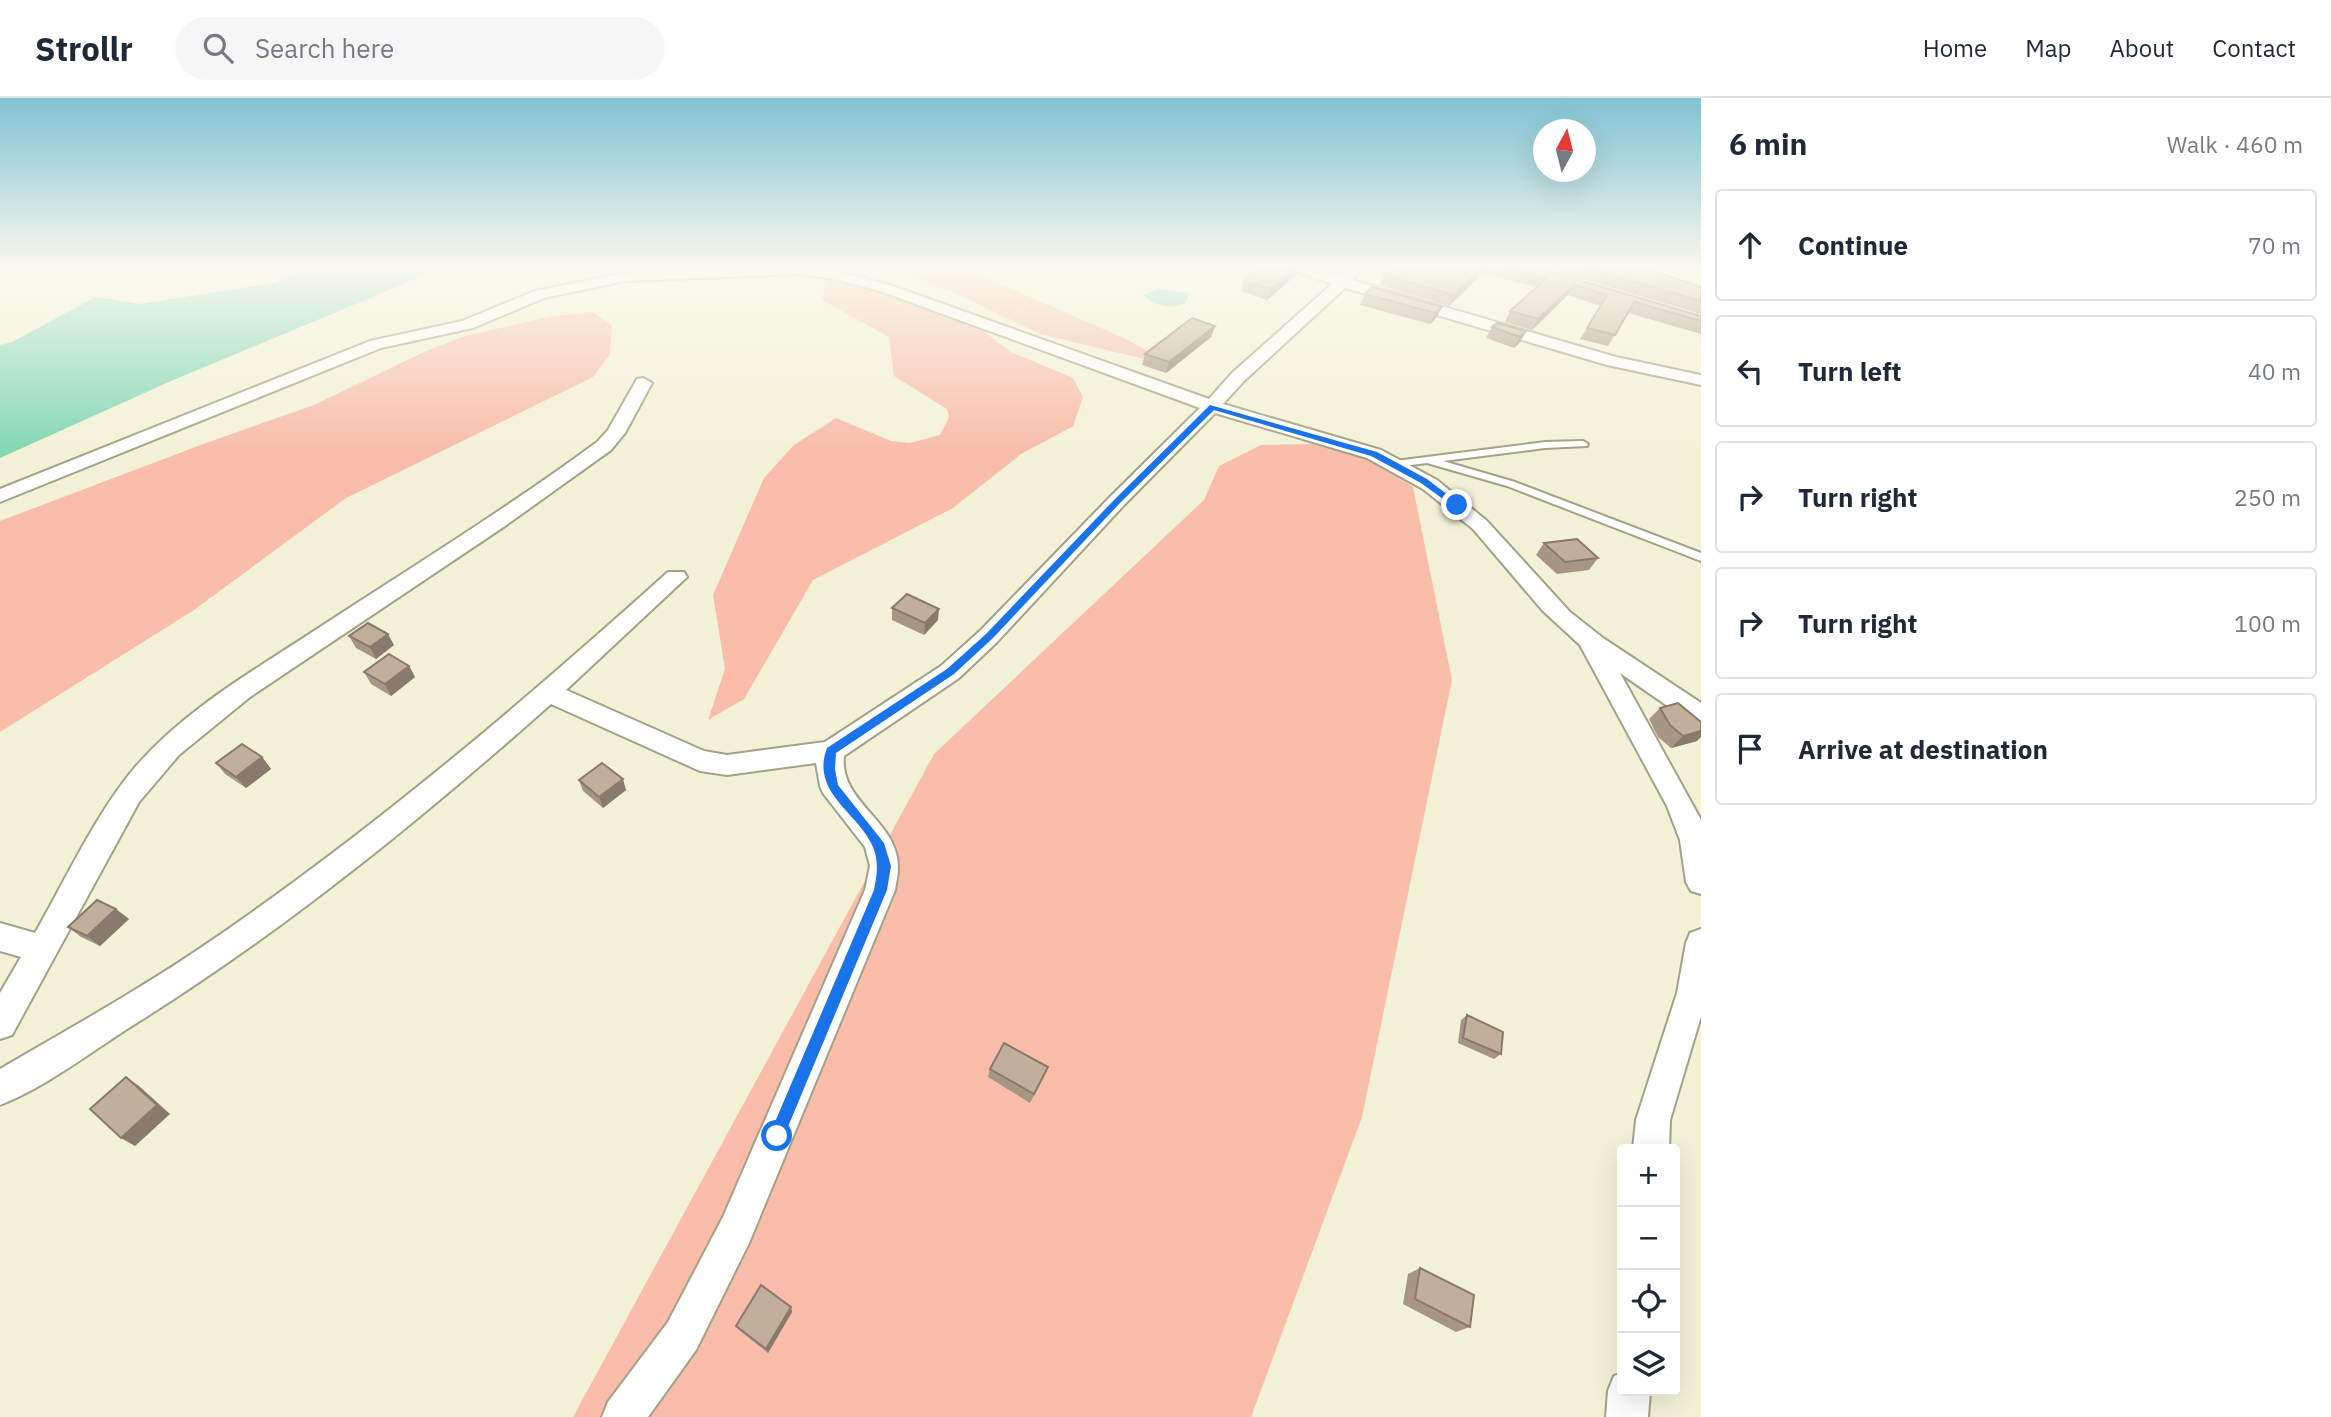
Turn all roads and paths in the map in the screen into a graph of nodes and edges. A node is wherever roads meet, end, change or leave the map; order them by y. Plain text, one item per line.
1 (455, 328) edge
2 (993, 328) edge
3 (1291, 328) edge
4 (1512, 328) edge
5 (1238, 377) junction
6 (1701, 380) edge
7 (643, 383) dead end
8 (1183, 397) junction
9 (1213, 407) junction
10 (1583, 444) dead end
11 (1428, 460) junction
12 (1395, 464) junction
13 (0, 496) edge
14 (1701, 556) edge
15 (676, 577) dead end
16 (1590, 640) junction
17 (550, 693) junction
18 (1701, 716) edge
19 (831, 751) junction
20 (1693, 814) edge
21 (1701, 882) edge
22 (0, 937) edge
23 (1701, 943) edge
24 (43, 949) junction
25 (0, 1024) edge
26 (0, 1088) edge
27 (1651, 1144) edge
28 (1629, 1396) edge
29 (623, 1417) edge
30 (1627, 1417) edge

1 - 13 street
2 - 8 street
3 - 5 street
4 - 6 street
5 - 8 street
5 - 9 street
7 - 24 street
8 - 9 street
9 - 12 street
9 - 19 street
10 - 11 lane
11 - 12 lane
11 - 14 lane
12 - 16 street
15 - 17 street
16 - 18 street
16 - 20 street
17 - 19 street
17 - 26 street
19 - 29 street
20 - 21 street
22 - 24 street
23 - 27 street
24 - 25 street
28 - 30 street

